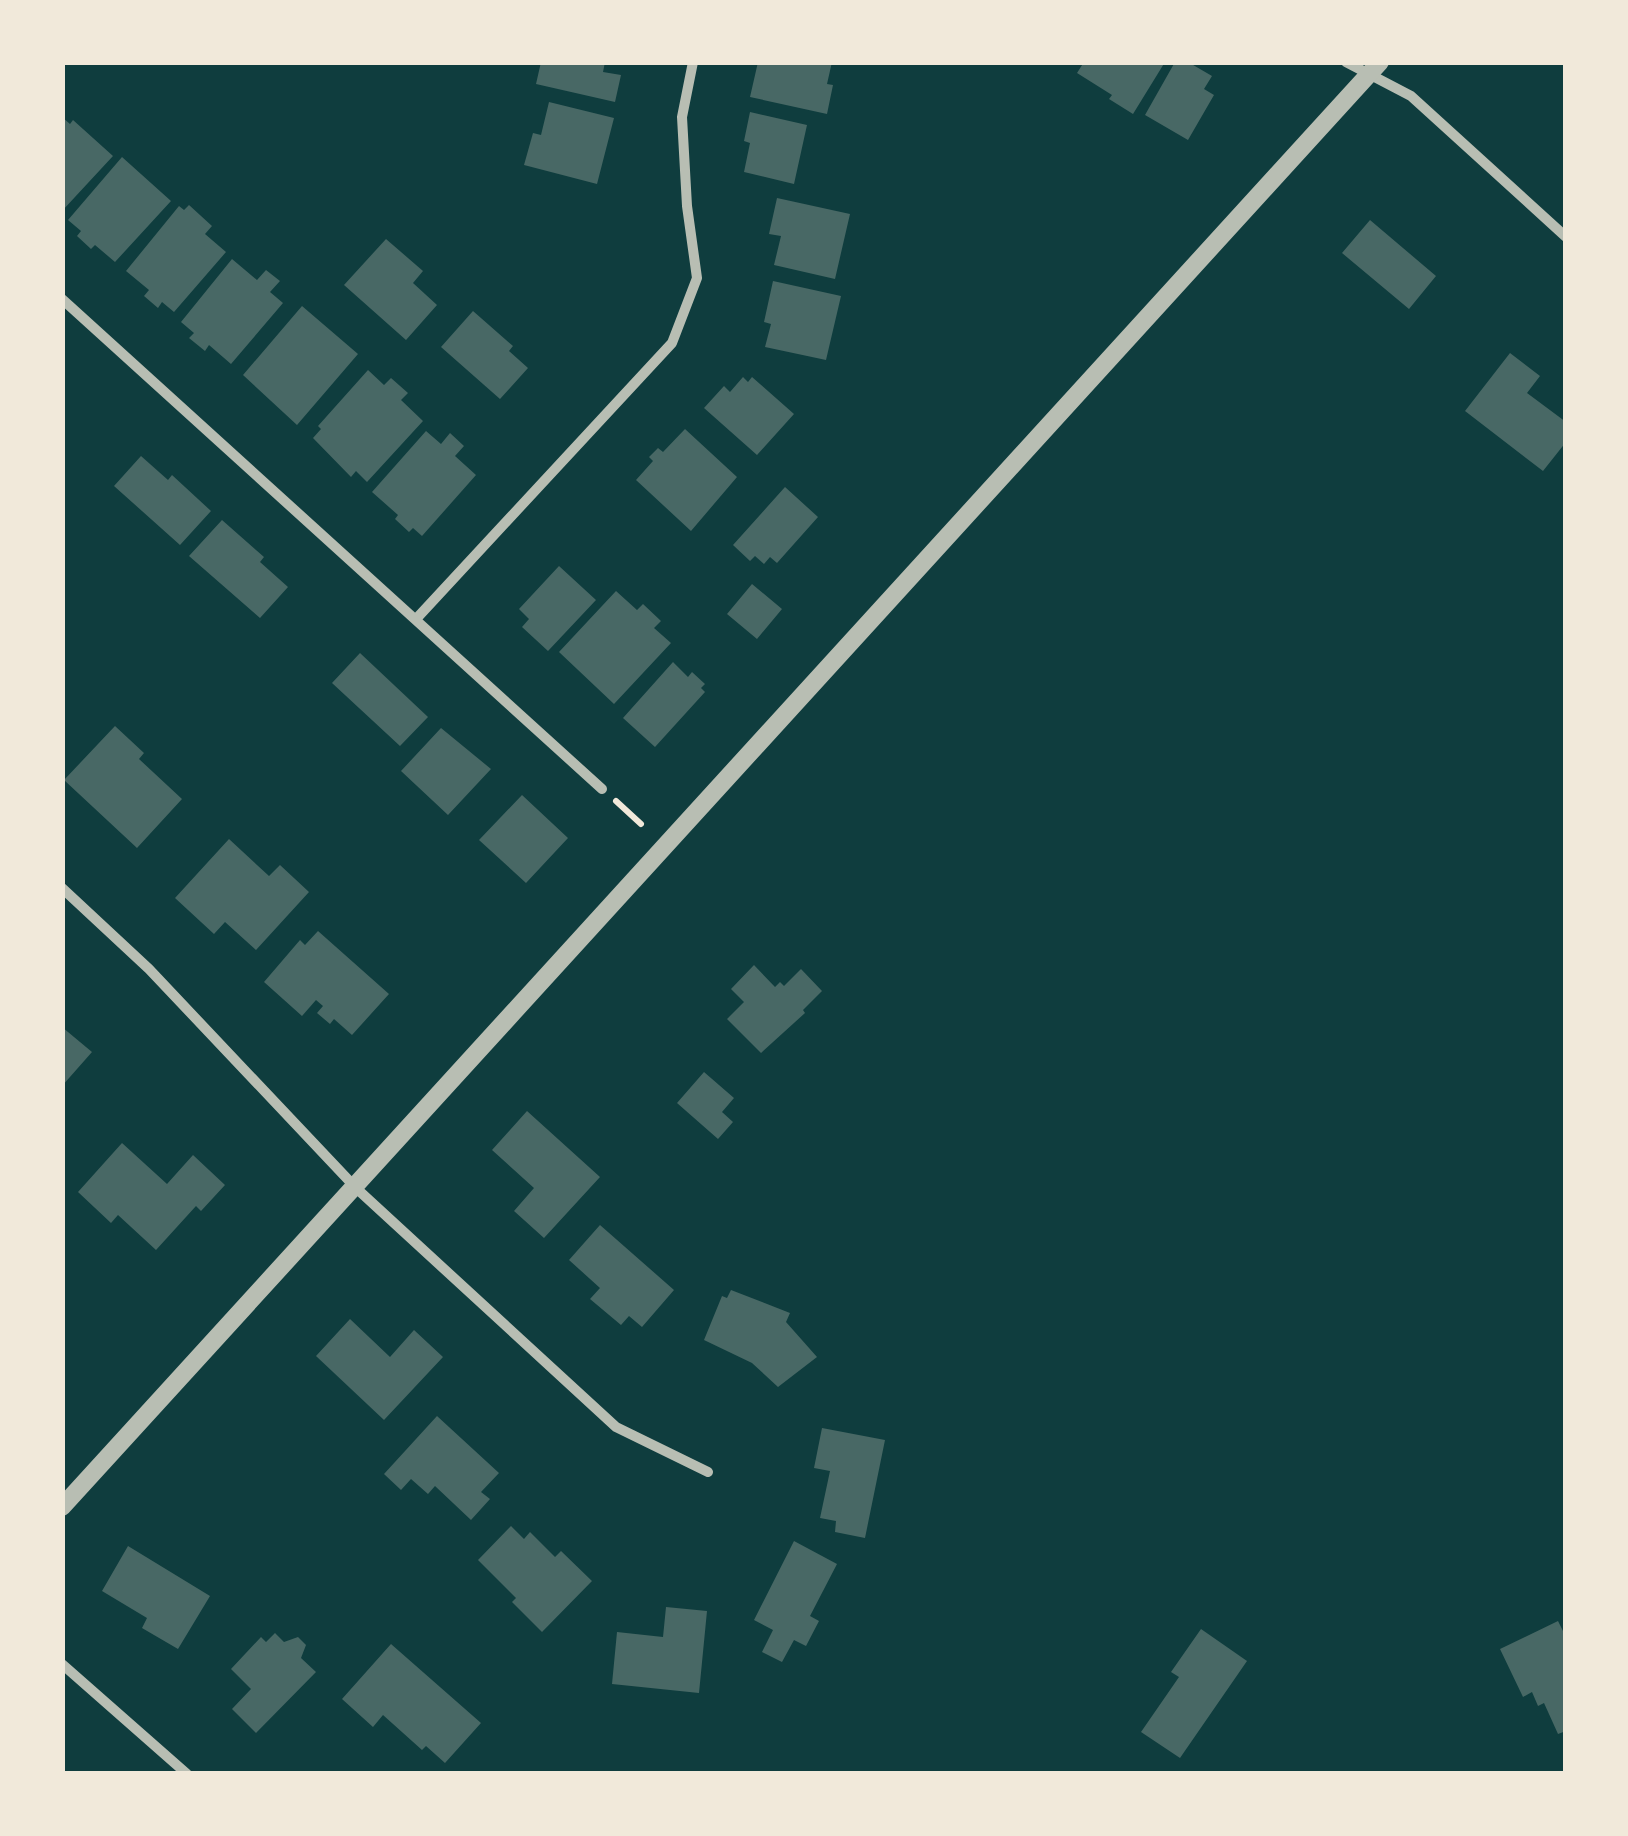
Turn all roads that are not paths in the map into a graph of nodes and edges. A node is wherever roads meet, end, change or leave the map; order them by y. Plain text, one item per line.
1 (693, 62) edge
2 (1346, 62) edge
3 (1375, 68) edge
4 (1566, 237) edge
5 (62, 299) edge
6 (417, 618) junction
7 (602, 789) dead end
8 (62, 888) edge
9 (356, 1188) junction
10 (708, 1472) dead end
11 (62, 1507) edge
12 (62, 1664) edge
13 (187, 1774) edge

1 - 6 street
2 - 3 street
3 - 4 street
3 - 9 street
5 - 6 street
6 - 7 street
8 - 9 street
9 - 10 street
9 - 11 street
12 - 13 street

